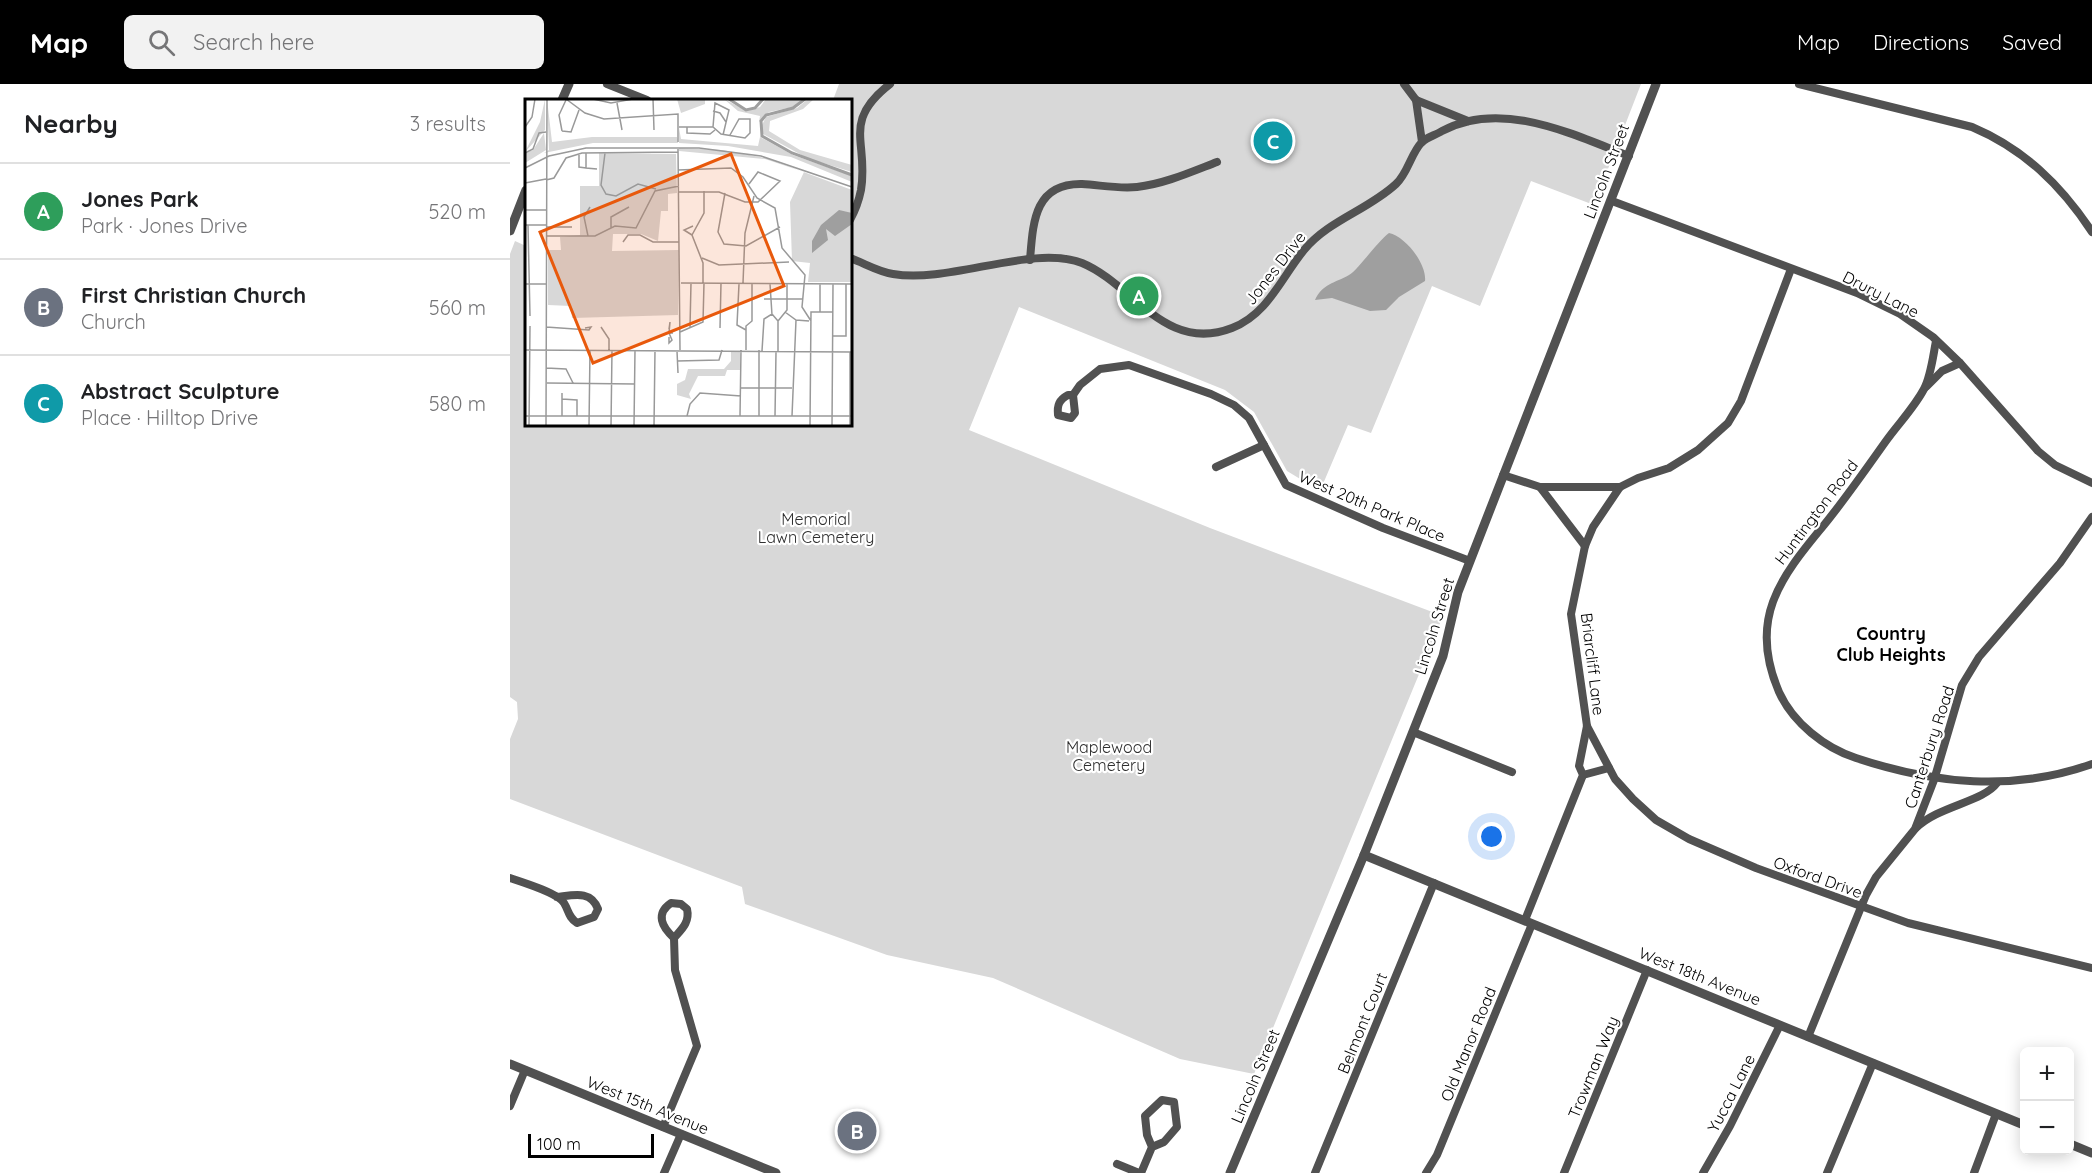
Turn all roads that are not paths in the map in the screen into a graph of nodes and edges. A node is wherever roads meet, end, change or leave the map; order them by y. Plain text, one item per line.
1 (569, 84) edge
2 (607, 84) edge
3 (890, 84) edge
4 (1404, 84) edge
5 (1656, 84) edge
6 (1799, 84) edge
7 (562, 99) edge
8 (644, 99) edge
9 (1416, 100) junction
10 (1468, 121) junction
11 (1422, 142) junction
12 (1629, 156) junction
13 (1216, 162) dead end
14 (525, 193) edge
15 (1612, 201) junction
16 (852, 215) edge
17 (510, 231) edge
18 (2092, 232) edge
19 (852, 259) edge
20 (1030, 260) junction
21 (1791, 269) junction
22 (1936, 341) junction
23 (1960, 363) junction
24 (1925, 388) junction
25 (1073, 395) dead end
26 (1264, 445) junction
27 (1216, 467) dead end
28 (1503, 475) junction
29 (2092, 483) edge
30 (1540, 487) junction
31 (1620, 487) junction
32 (2092, 517) edge
33 (1585, 546) junction
34 (1470, 561) junction
35 (1587, 726) junction
36 (1413, 732) junction
37 (2092, 764) edge
38 (1609, 768) junction
39 (1512, 772) dead end
40 (1583, 775) junction
41 (1934, 780) junction
42 (1997, 783) junction
43 (1916, 829) junction
44 (1364, 855) junction
45 (510, 878) edge
46 (1434, 883) junction
47 (557, 897) junction
48 (1860, 907) junction
49 (1528, 922) junction
50 (674, 938) junction
51 (2092, 968) edge
52 (1647, 970) junction
53 (1780, 1025) junction
54 (1808, 1037) junction
55 (1873, 1063) junction
56 (510, 1064) edge
57 (525, 1070) junction
58 (510, 1106) edge
59 (1996, 1114) junction
60 (2020, 1123) edge
61 (663, 1127) junction
62 (681, 1134) junction
63 (2074, 1146) edge
64 (1152, 1148) junction
65 (2092, 1153) edge
66 (1117, 1164) dead end
67 (664, 1173) edge
68 (776, 1173) edge
69 (1140, 1173) edge
70 (1230, 1173) edge
71 (1315, 1173) edge
72 (1426, 1173) edge
73 (1564, 1173) edge
74 (1703, 1173) edge
75 (1827, 1173) edge
76 (1974, 1173) edge

1 - 7 street
2 - 8 street
3 - 16 street
4 - 9 street
5 - 12 street, Lincoln Street
6 - 18 street
9 - 10 street
9 - 11 street
10 - 11 street
10 - 12 street
11 - 20 street, Jones Drive
12 - 15 street, Lincoln Street
13 - 20 street
14 - 17 street
15 - 21 street, Drury Lane
15 - 28 street, Lincoln Street
19 - 20 street, Jones Drive
21 - 22 street, Drury Lane
21 - 31 street
22 - 23 street, Drury Lane
22 - 24 street, Huntington Road
23 - 24 street
23 - 29 street, Drury Lane
24 - 41 street, Huntington Road
25 - 26 street, West 20th Park Place
26 - 27 street
26 - 34 street, West 20th Park Place
28 - 30 street
28 - 34 street, Lincoln Street
30 - 31 street
30 - 33 street
31 - 33 street, Briarcliff Lane
32 - 41 street, Canterbury Road
33 - 35 street, Briarcliff Lane
34 - 36 street, Lincoln Street
35 - 38 street, Oxford Drive
35 - 40 street, Briarcliff Lane
36 - 39 street
36 - 44 street, Lincoln Street
37 - 42 street, Huntington Road
38 - 40 street
38 - 48 street, Oxford Drive
40 - 49 street, Briarcliff Lane
41 - 42 street, Huntington Road
41 - 43 street, Canterbury Road
42 - 43 street
43 - 48 street, Canterbury Road
44 - 46 street, West 18th Avenue
44 - 70 street, Lincoln Street
45 - 47 street
46 - 49 street, West 18th Avenue
46 - 71 street, Belmont Court
47 - 47 street
48 - 51 street, Oxford Drive
48 - 54 street, Canterbury Road
49 - 52 street, West 18th Avenue
49 - 72 street, Old Manor Road
50 - 50 street
50 - 61 street
52 - 53 street, West 18th Avenue
52 - 73 street, Trowman Way
53 - 54 street, West 18th Avenue
53 - 74 street, Yucca Lane
54 - 55 street, West 18th Avenue
55 - 59 street, West 18th Avenue
55 - 75 street
56 - 57 street, West 15th Avenue
57 - 58 street
57 - 61 street, West 15th Avenue
59 - 60 street, West 18th Avenue
59 - 76 street
61 - 62 street, West 15th Avenue
62 - 67 street
62 - 68 street, West 15th Avenue
63 - 65 street
64 - 64 street
64 - 69 street
66 - 69 street

